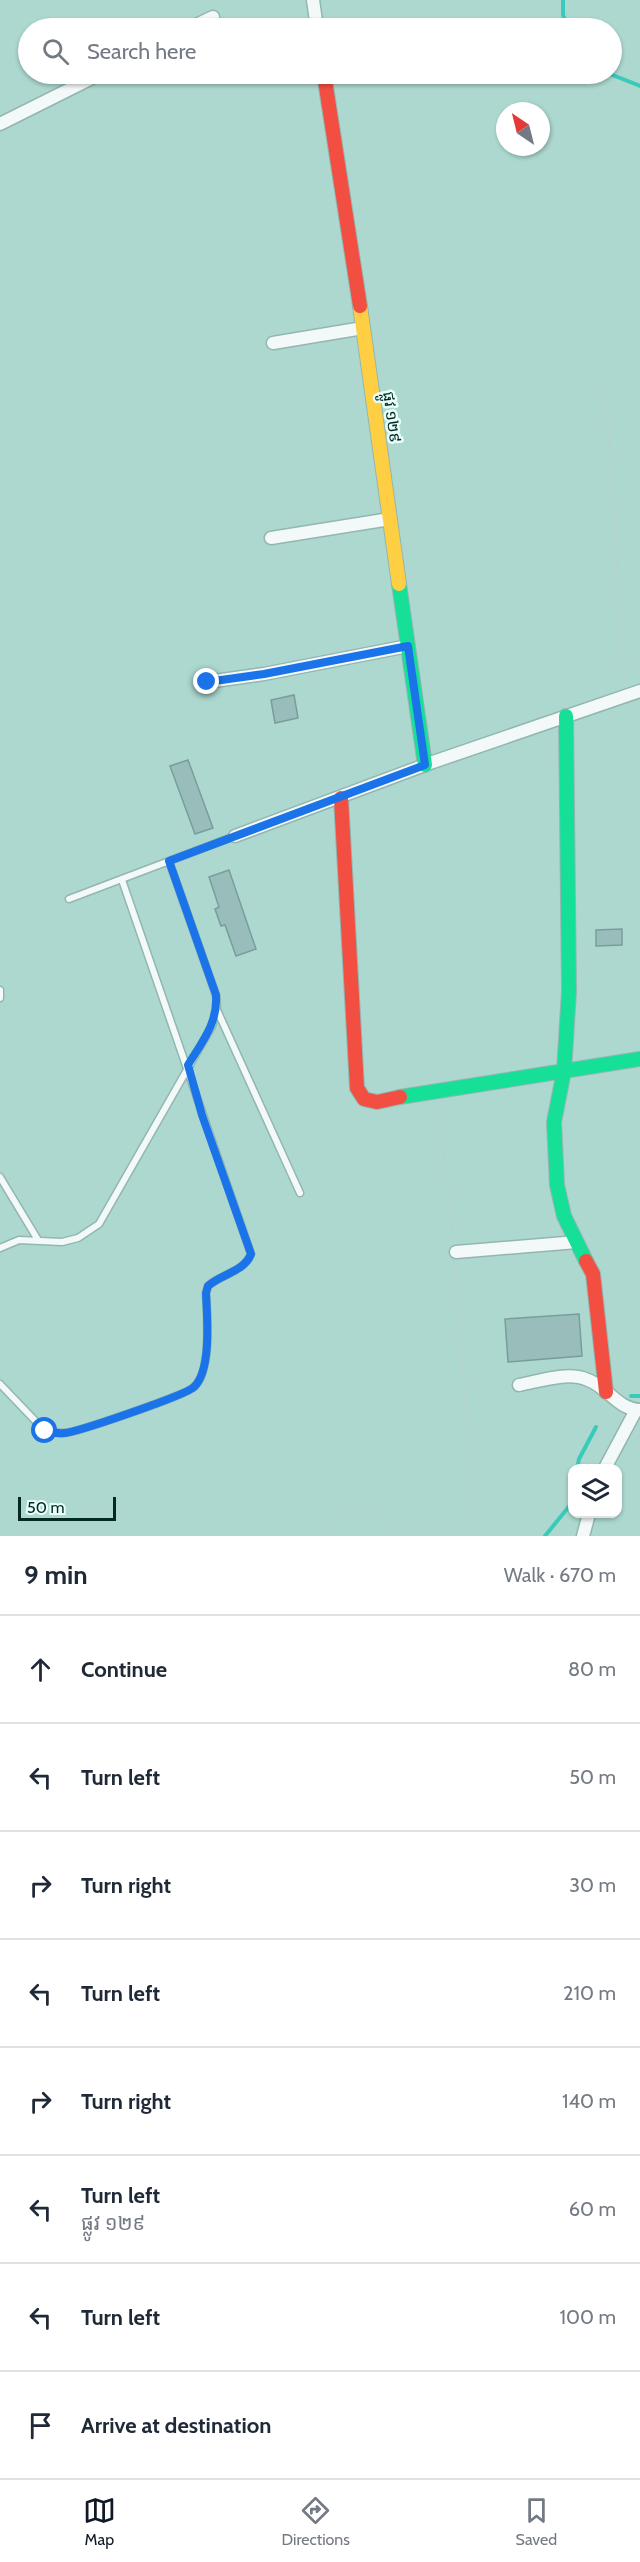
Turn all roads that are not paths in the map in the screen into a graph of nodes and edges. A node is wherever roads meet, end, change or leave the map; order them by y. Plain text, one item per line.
1 (313, 0) edge
2 (316, 18) edge
3 (80, 84) edge
4 (326, 84) edge
5 (0, 124) edge
6 (363, 328) junction
7 (273, 343) dead end
8 (390, 519) junction
9 (271, 538) dead end
10 (408, 646) junction
11 (207, 682) dead end
12 (640, 691) edge
13 (566, 716) junction
14 (425, 765) junction
15 (341, 798) junction
16 (235, 836) joint
17 (169, 861) junction
18 (122, 880) junction
19 (69, 899) dead end
20 (0, 990) edge
21 (0, 998) edge
22 (217, 1009) junction
23 (640, 1059) edge
24 (188, 1065) junction
25 (564, 1071) junction
26 (0, 1177) edge
27 (300, 1193) dead end
28 (38, 1240) junction
29 (578, 1242) junction
30 (0, 1248) edge
31 (456, 1251) road end
32 (0, 1384) edge
33 (519, 1385) dead end
34 (606, 1392) junction
35 (638, 1410) edge
36 (607, 1464) edge
37 (588, 1518) edge
38 (583, 1536) edge

1 - 2 street
3 - 5 street
4 - 6 street, ផ្លូវ ១២៩
6 - 7 street
6 - 8 street, ផ្លូវ ១២៩
8 - 9 street
8 - 10 street, ផ្លូវ ១២៩
10 - 11 street
10 - 14 street, ផ្លូវ ១២៩
12 - 13 street
13 - 14 street
13 - 25 street
14 - 15 street
15 - 16 street
15 - 25 street
16 - 17 lane
17 - 18 lane
17 - 22 lane
18 - 19 lane
18 - 24 lane
20 - 21 lane
22 - 24 lane
22 - 27 lane
23 - 25 street
24 - 28 lane
24 - 32 lane
25 - 29 street
26 - 28 lane
28 - 30 lane
29 - 31 street
29 - 34 street
33 - 34 street
34 - 35 street
35 - 36 street
37 - 38 street

